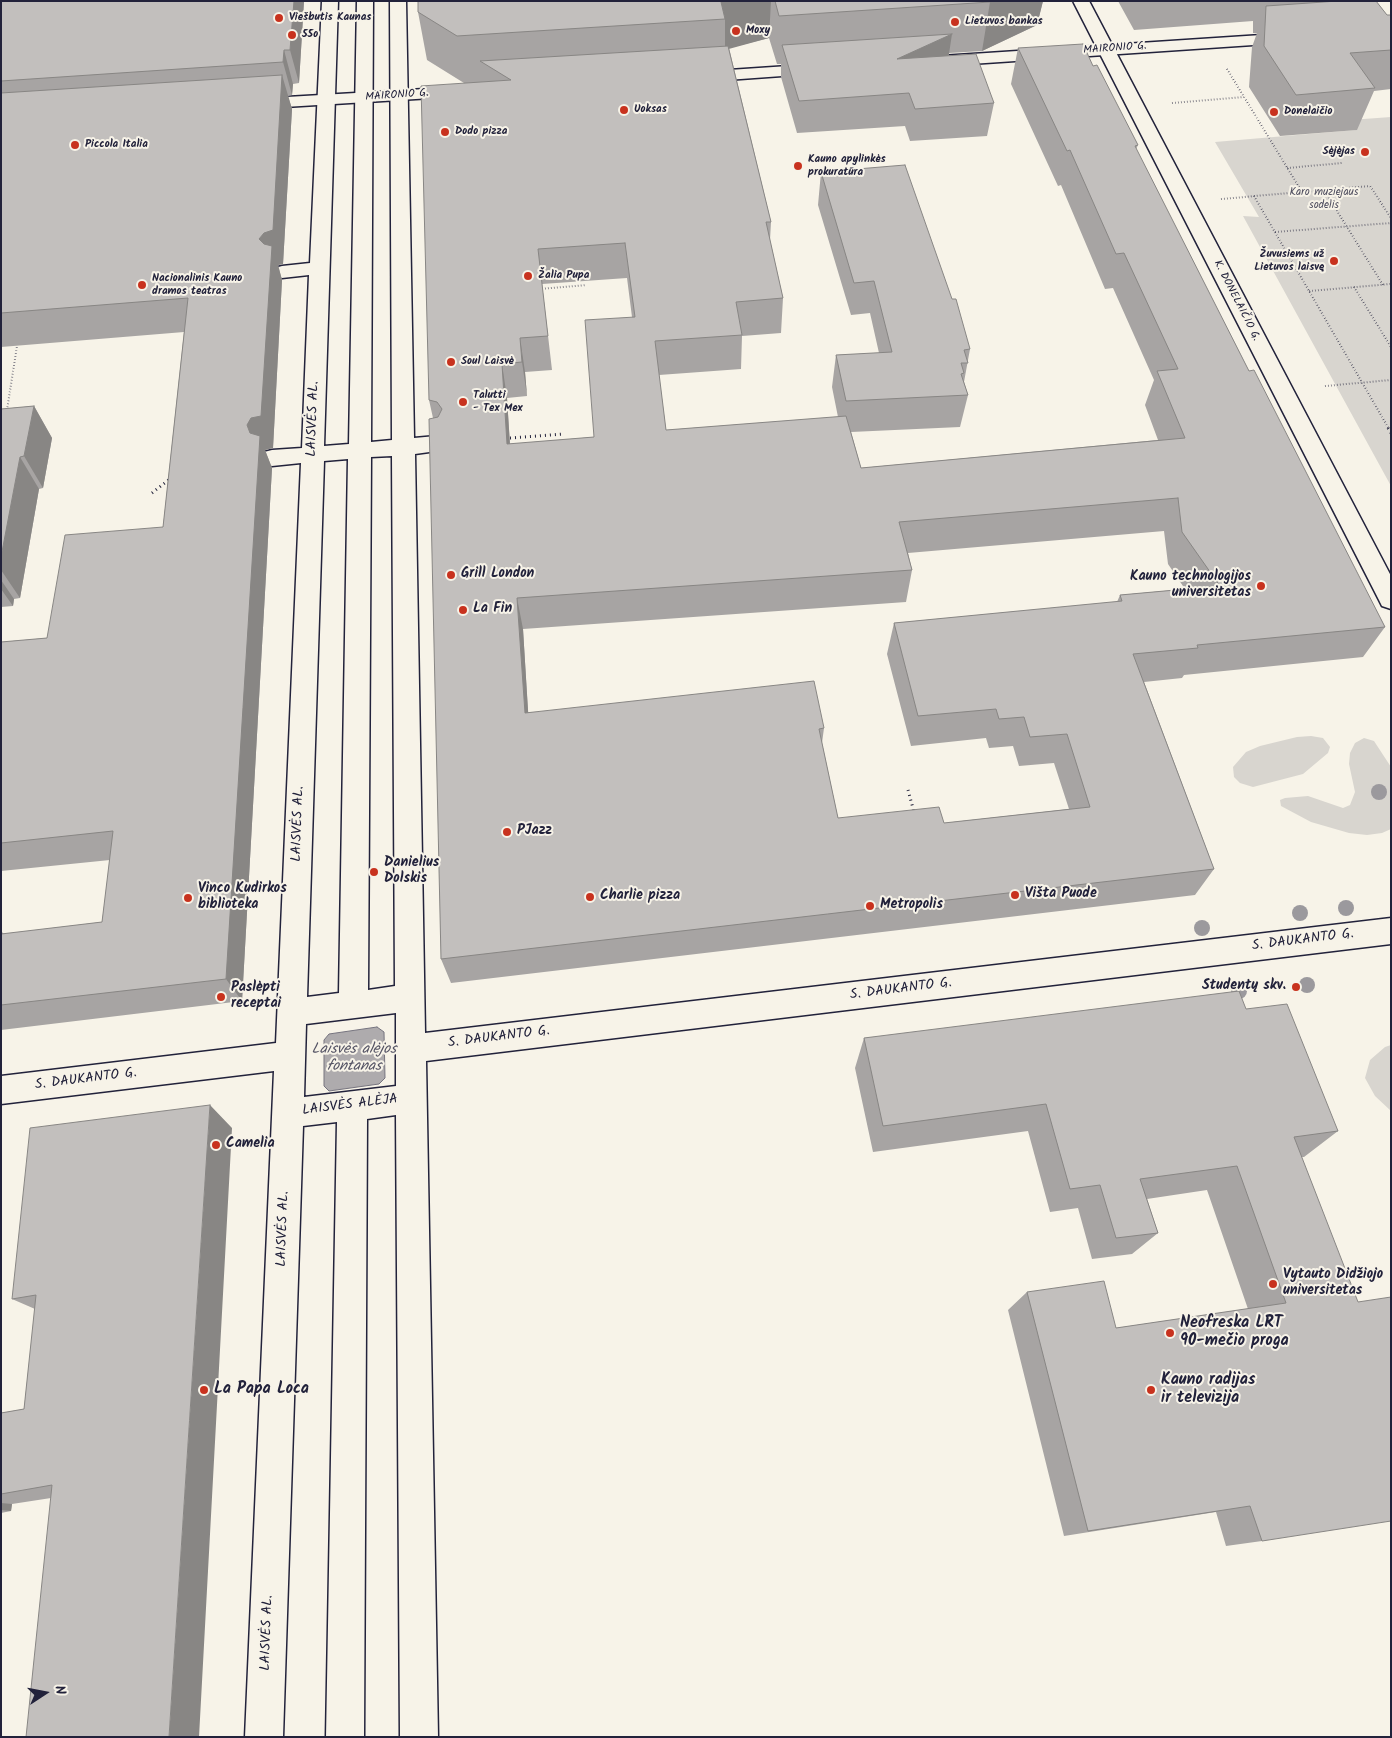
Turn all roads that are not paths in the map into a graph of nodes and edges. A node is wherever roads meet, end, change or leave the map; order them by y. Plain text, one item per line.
1 (330, 1) edge
2 (365, 1) edge
3 (398, 1) edge
4 (1082, 1) edge
5 (1313, 36) edge
6 (1107, 50) junction
7 (920, 62) edge
8 (838, 68) edge
9 (682, 78) edge
10 (476, 91) edge
11 (399, 96) junction
12 (364, 98) junction
13 (326, 100) junction
14 (239, 105) edge
15 (320, 268) junction
16 (282, 272) dead end
17 (436, 444) edge
18 (403, 447) junction
19 (360, 450) junction
20 (313, 454) junction
21 (272, 458) dead end
22 (1391, 600) edge
23 (1391, 931) edge
24 (410, 998) junction
25 (353, 1005) junction
26 (292, 1012) junction
27 (410, 1049) junction
28 (290, 1055) junction
29 (1, 1090) edge
30 (411, 1099) junction
31 (352, 1106) junction
32 (288, 1113) junction
33 (264, 1737) edge
34 (345, 1737) edge
35 (419, 1737) edge

1 - 13 street, LAISVĖS AL.
2 - 12 street
3 - 11 street
4 - 6 street, K. DONELAIČIO G.
5 - 6 street, MAIRONIO G.
6 - 7 street, MAIRONIO G.
6 - 22 street, K. DONELAIČIO G.
8 - 9 street
10 - 11 street, MAIRONIO G.
11 - 12 street, MAIRONIO G.
11 - 18 street
12 - 13 street, MAIRONIO G.
12 - 19 street
13 - 14 street, MAIRONIO G.
13 - 15 street, LAISVĖS AL.
15 - 16 street
15 - 20 street, LAISVĖS AL.
17 - 18 street
18 - 19 street
18 - 24 street
19 - 20 street
19 - 25 street
20 - 21 street
20 - 26 street, LAISVĖS AL.
23 - 27 street, S. DAUKANTO G.
24 - 25 street
24 - 27 street
25 - 26 street
26 - 28 street, LAISVĖS AL.
27 - 30 street
28 - 29 street, S. DAUKANTO G.
28 - 32 street, LAISVĖS AL.
30 - 31 street, LAISVĖS ALĖJA
30 - 35 street
31 - 32 street, LAISVĖS ALĖJA
31 - 34 street
32 - 33 street, LAISVĖS AL.

